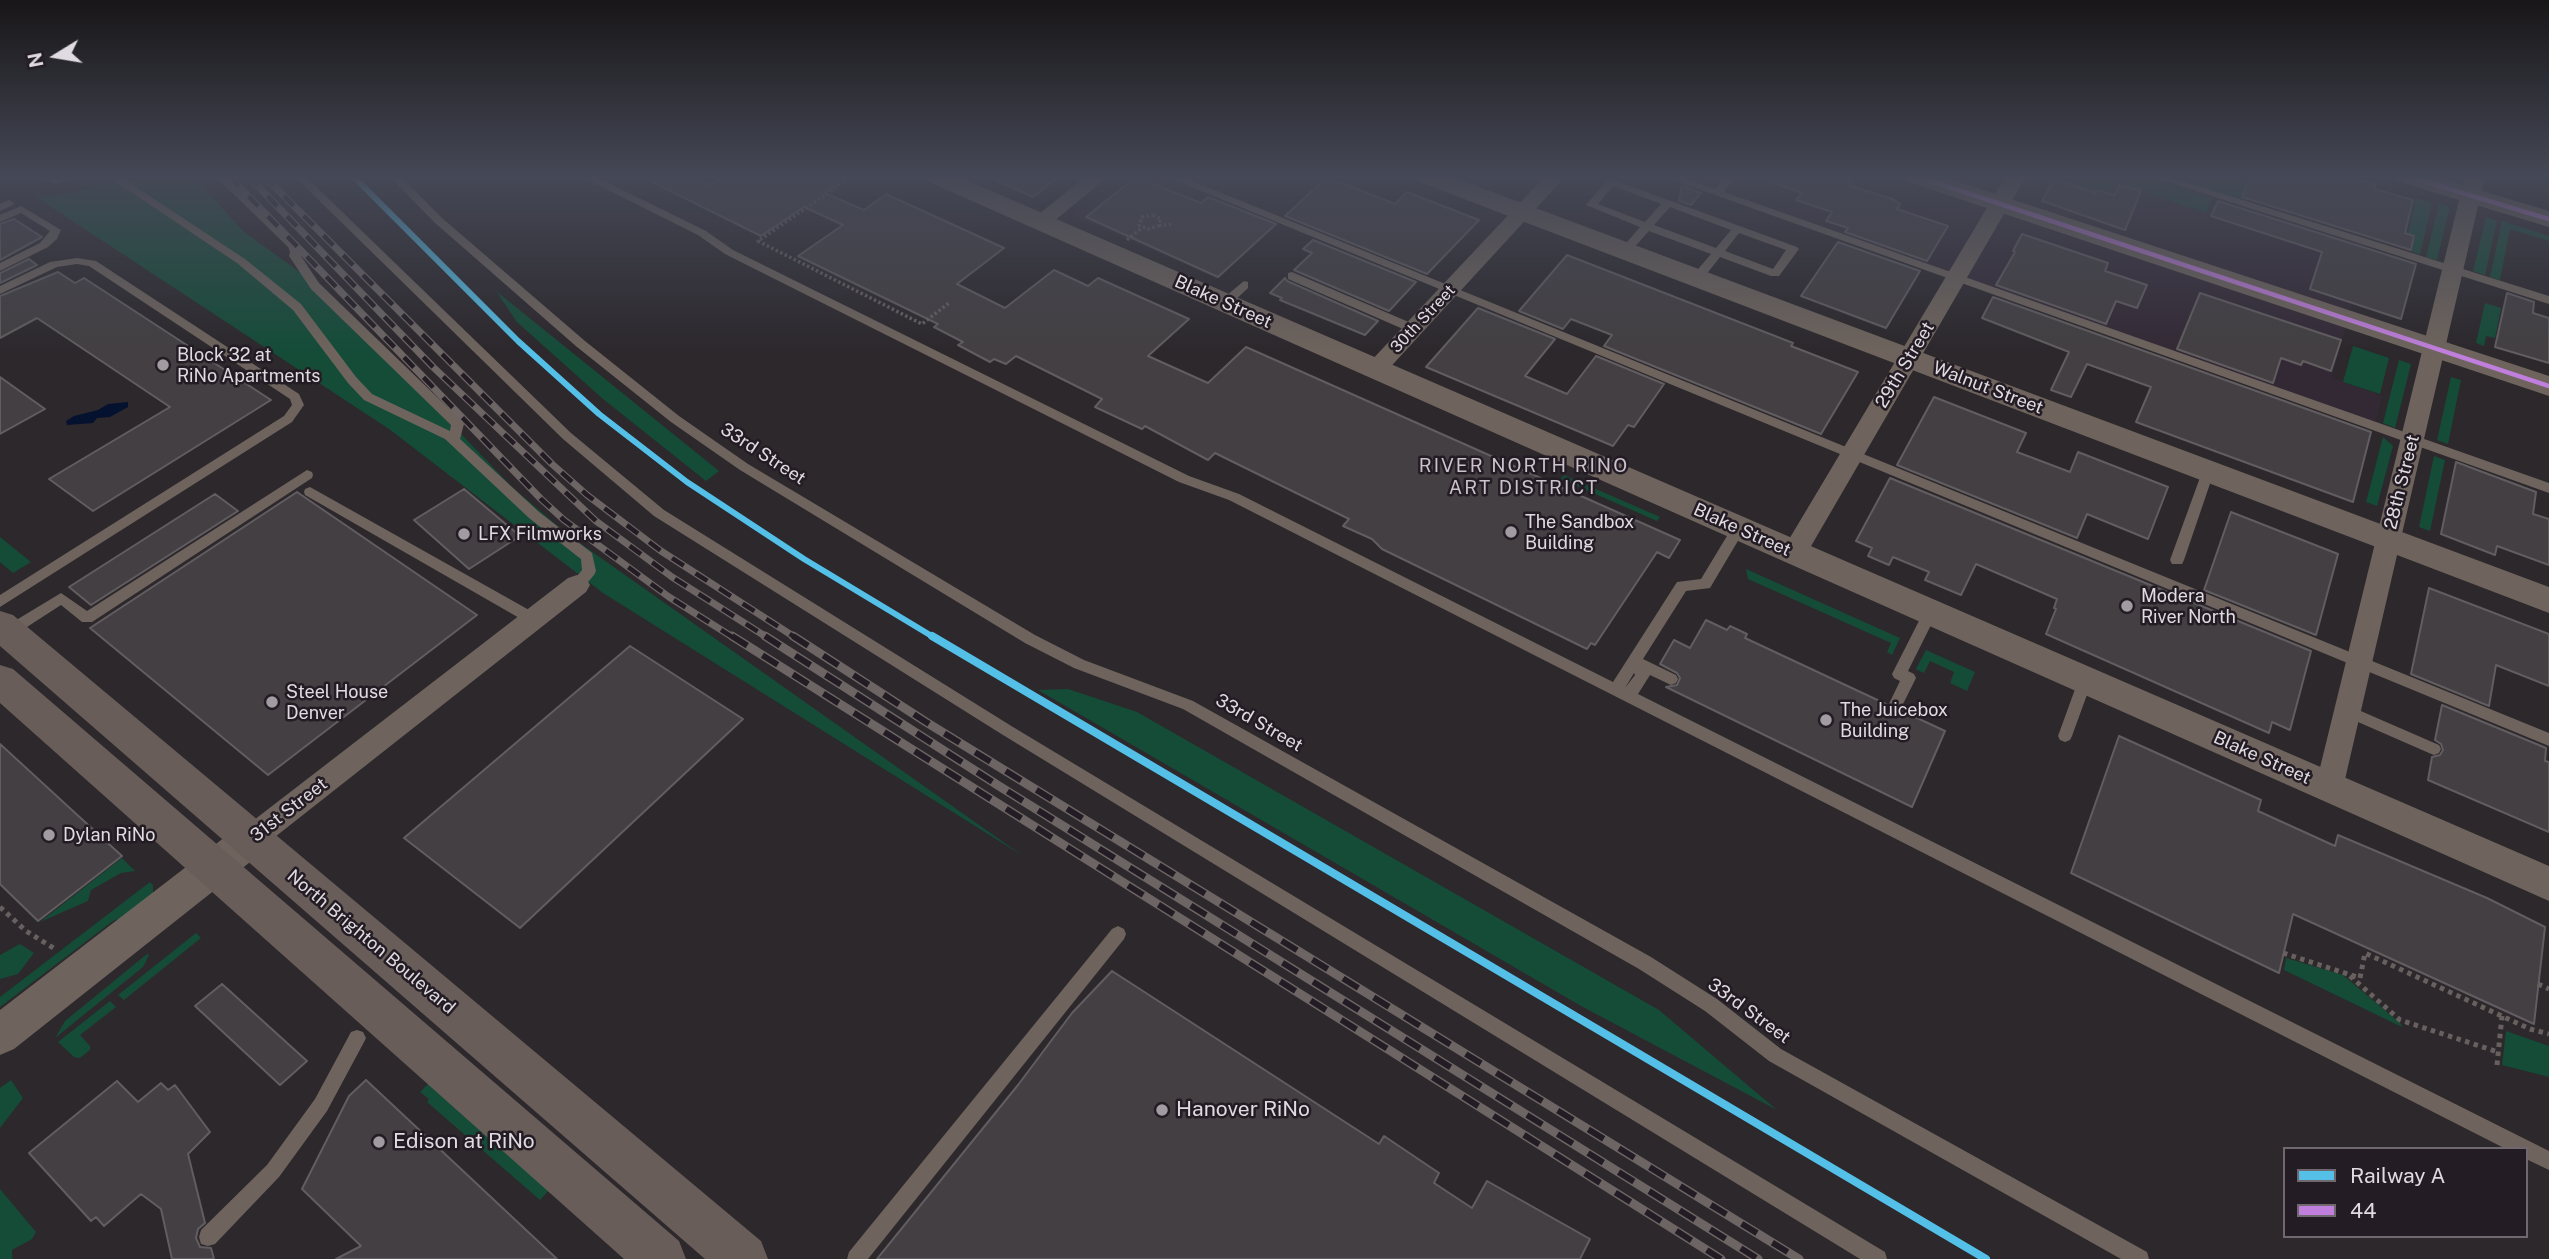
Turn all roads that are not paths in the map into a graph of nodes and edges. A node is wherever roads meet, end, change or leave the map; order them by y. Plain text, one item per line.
1 (55, 235) edge
2 (201, 235) edge
3 (281, 235) edge
4 (360, 235) edge
5 (455, 235) edge
6 (704, 235) edge
7 (1075, 235) edge
8 (1313, 235) edge
9 (1503, 235) edge
10 (1581, 235) edge
11 (1640, 235) edge
12 (1672, 235) edge
13 (1732, 235) edge
14 (1753, 235) edge
15 (1833, 235) edge
16 (1982, 235) edge
17 (2093, 235) edge
18 (2346, 235) edge
19 (2461, 235) edge
20 (1625, 251) junction
21 (1718, 252) junction
22 (0, 268) edge
23 (2452, 270) junction
24 (1292, 276) dead end
25 (1697, 278) junction
26 (1956, 278) junction
27 (0, 290) edge
28 (1450, 291) junction
29 (2549, 300) edge
30 (1414, 328) junction
31 (2434, 348) junction
32 (1909, 359) junction
33 (1376, 369) junction
34 (2549, 386) edge
35 (2412, 439) junction
36 (453, 440) junction
37 (1852, 455) junction
38 (2208, 472) junction
39 (307, 475) dead end
40 (2549, 488) edge
41 (310, 492) dead end
42 (1738, 528) junction
43 (2388, 540) junction
44 (1794, 553) junction
45 (2177, 560) dead end
46 (577, 585) joint
47 (2549, 600) edge
48 (1930, 613) junction
49 (3, 620) edge
50 (533, 620) junction
51 (1635, 661) junction
52 (2359, 663) junction
53 (1671, 679) dead end
54 (0, 680) edge
55 (2085, 681) junction
56 (1623, 694) junction
57 (1894, 708) dead end
58 (2347, 711) junction
59 (2064, 736) dead end
60 (2549, 740) edge
61 (2434, 749) dead end
62 (2329, 788) junction
63 (251, 839) junction
64 (214, 869) junction
65 (2549, 884) edge
66 (1118, 934) dead end
67 (0, 1035) edge
68 (357, 1038) dead end
69 (2522, 1147) edge
70 (2528, 1150) edge
71 (2549, 1161) edge
72 (691, 1214) junction
73 (208, 1237) dead end
74 (656, 1257) edge
75 (743, 1259) edge
76 (856, 1259) edge
77 (1878, 1259) edge
78 (2140, 1259) edge

1 - 22 lane
2 - 36 lane
3 - 36 lane
4 - 77 lane
5 - 78 lane, 33rd Street
6 - 56 lane
7 - 33 street, Blake Street
8 - 28 lane
9 - 28 street, 30th Street
10 - 20 street, Walnut Street
11 - 20 lane
12 - 21 lane
13 - 21 lane
14 - 21 lane
15 - 26 lane
16 - 26 street, 29th Street
17 - 31 street
18 - 23 lane
19 - 23 street, 28th Street
20 - 25 street, Walnut Street
21 - 25 lane
23 - 29 lane
23 - 31 street, 28th Street
24 - 30 lane
25 - 32 street, Walnut Street
26 - 32 street, 29th Street
26 - 35 lane
27 - 49 lane
28 - 30 street, 30th Street
28 - 37 lane
30 - 33 street, 30th Street
31 - 34 street
31 - 35 street, 28th Street
32 - 37 street, 29th Street
32 - 38 street, Walnut Street
33 - 42 street, Blake Street
35 - 40 lane
35 - 43 street, 28th Street
36 - 46 lane
37 - 44 street, 29th Street
37 - 52 lane
38 - 43 street, Walnut Street
38 - 45 lane
39 - 49 lane
41 - 50 lane
42 - 44 street, Blake Street
42 - 51 lane
43 - 47 street, Walnut Street
43 - 52 street, 28th Street
44 - 48 street, Blake Street
46 - 50 street, 31st Street
48 - 55 street, Blake Street
48 - 57 lane
49 - 63 main road, North Brighton Boulevard
50 - 63 street, 31st Street
51 - 53 lane
51 - 56 lane
52 - 58 street, 28th Street
52 - 60 lane
54 - 64 main road
55 - 59 lane
55 - 62 street, Blake Street
56 - 69 lane
58 - 61 lane
58 - 62 street, 28th Street
62 - 65 street, Blake Street
63 - 64 street, 31st Street
63 - 72 main road, North Brighton Boulevard
64 - 67 street, 31st Street
64 - 74 main road
66 - 76 lane
68 - 73 lane
70 - 71 lane
72 - 74 street
72 - 75 main road, North Brighton Boulevard

